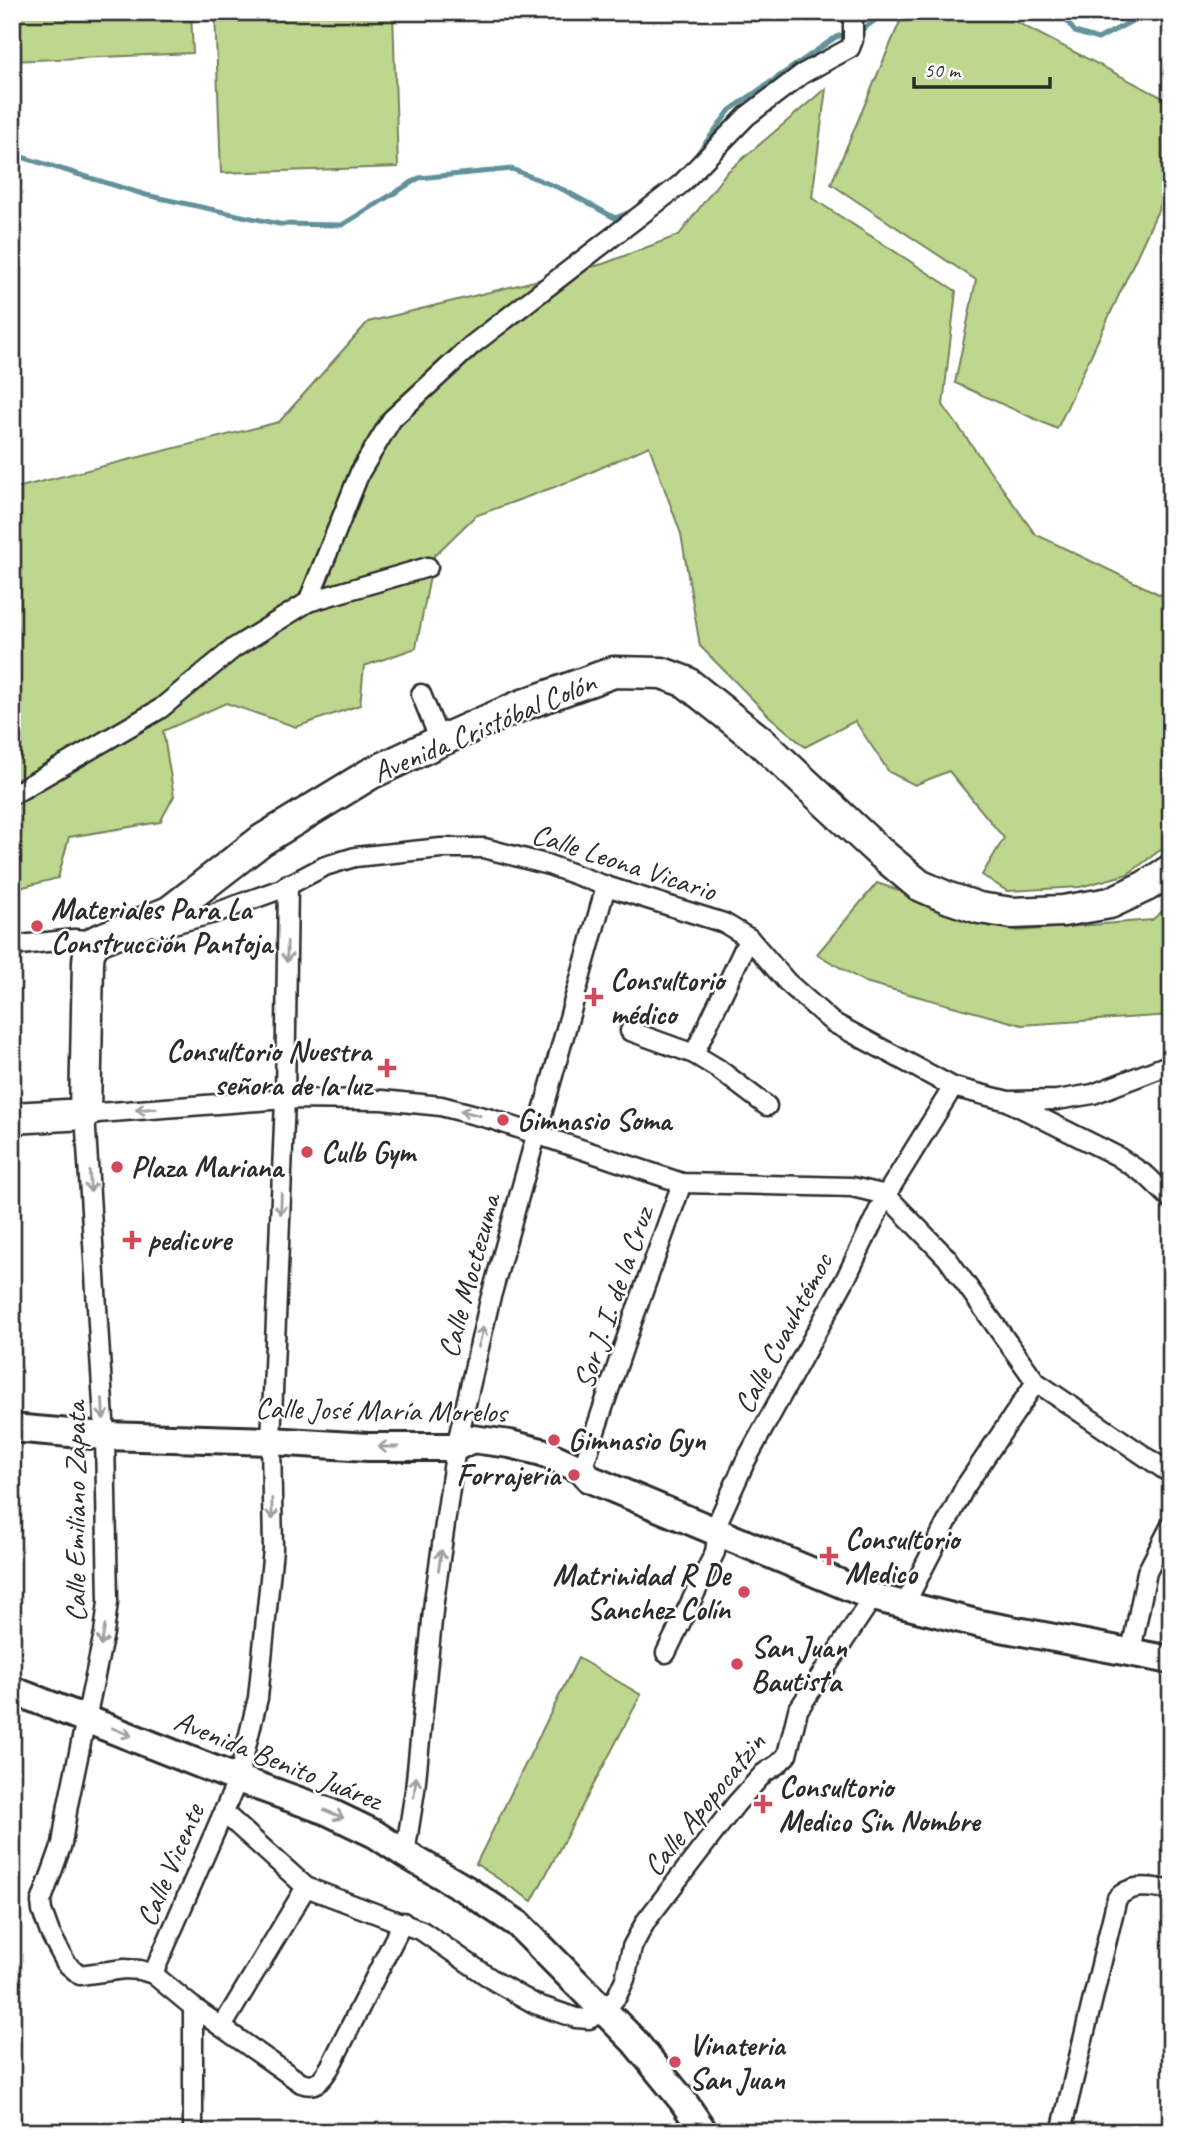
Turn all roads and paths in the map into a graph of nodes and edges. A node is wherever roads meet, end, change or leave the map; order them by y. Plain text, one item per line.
1 (853, 12) edge
2 (428, 567) dead end
3 (308, 602) junction
4 (421, 694) dead end
5 (440, 741) junction
6 (12, 795) edge
7 (1171, 870) edge
8 (288, 884) junction
9 (606, 887) junction
10 (750, 938) junction
11 (96, 941) junction
12 (12, 946) edge
13 (630, 1031) dead end
14 (694, 1054) junction
15 (1171, 1065) edge
16 (953, 1087) junction
17 (285, 1099) junction
18 (1008, 1101) junction
19 (767, 1106) dead end
20 (85, 1114) junction
21 (12, 1118) edge
22 (535, 1134) junction
23 (682, 1183) junction
24 (886, 1195) junction
25 (1171, 1199) edge
26 (1036, 1382) junction
27 (12, 1428) edge
28 (105, 1436) junction
29 (271, 1441) junction
30 (456, 1447) junction
31 (582, 1470) junction
32 (1171, 1474) edge
33 (1171, 1525) edge
34 (718, 1534) junction
35 (873, 1597) junction
36 (905, 1604) junction
37 (1131, 1651) junction
38 (666, 1653) dead end
39 (1171, 1660) edge
40 (12, 1690) edge
41 (85, 1717) junction
42 (238, 1779) junction
43 (223, 1812) junction
44 (405, 1854) junction
45 (306, 1887) junction
46 (1171, 1890) edge
47 (403, 1922) junction
48 (153, 1973) junction
49 (194, 2007) junction
50 (604, 2011) junction
51 (222, 2027) junction
52 (193, 2132) edge
53 (704, 2132) edge
54 (1061, 2132) edge

1 - 3 street
2 - 3 street
3 - 6 street
4 - 5 street
5 - 7 main road, Avenida Cristóbal Colón
5 - 11 main road, Avenida Cristóbal Colón
8 - 9 street, Calle Leona Vicario
8 - 11 street, Calle Leona Vicario
8 -> 17 street, Calle Vicente
9 - 10 street, Calle Leona Vicario
9 - 22 street, Calle Moctezuma
10 - 14 street
10 - 16 street, Calle Leona Vicario
11 - 12 street, Calle Leona Vicario
11 - 20 main road
13 - 14 street
14 - 19 street
15 - 18 street, Calle Leona Vicario
16 - 18 street, Calle Leona Vicario
16 - 24 street, Calle Cuauhtémoc
17 -> 20 street
22 -> 17 street
17 -> 29 street, Calle Vicente
18 - 25 street
20 - 21 main road
20 -> 28 street, Calle Emiliano Zapata
22 - 23 street
30 -> 22 street, Calle Moctezuma
23 - 24 street
23 - 31 street, Sor J. I. de la Cruz
24 - 26 street
24 - 34 street, Calle Cuauhtémoc
26 - 32 street
26 - 36 street
27 - 28 main road, Calle José María Morelos
28 - 29 main road, Calle José María Morelos
28 -> 41 street, Calle Emiliano Zapata
30 -> 29 main road, Calle José María Morelos
29 -> 42 street, Calle Vicente
30 - 31 main road, Calle José María Morelos
44 -> 30 street, Calle Moctezuma
31 - 34 main road, Calle José María Morelos
33 - 37 street
34 - 35 main road, Calle José María Morelos
34 - 38 street, Calle Cuauhtémoc
35 - 36 main road, Calle José María Morelos
35 - 50 street, Calle Apopocatzin
36 - 37 main road, Calle José María Morelos
37 - 39 main road, Calle José María Morelos
40 - 41 main road, Avenida Benito Juárez
41 -> 42 main road, Avenida Benito Juárez
41 - 48 street, Calle Emiliano Zapata
42 - 43 street, Calle Vicente
42 -> 44 main road, Avenida Benito Juárez
43 - 45 street
43 - 48 street, Calle Vicente
44 - 50 main road, Avenida Benito Juárez
45 - 47 street
45 - 51 street
46 - 54 street
47 - 50 street
47 - 51 street
48 - 49 street
49 - 51 street
49 - 52 street
50 - 53 main road, Avenida Benito Juárez

